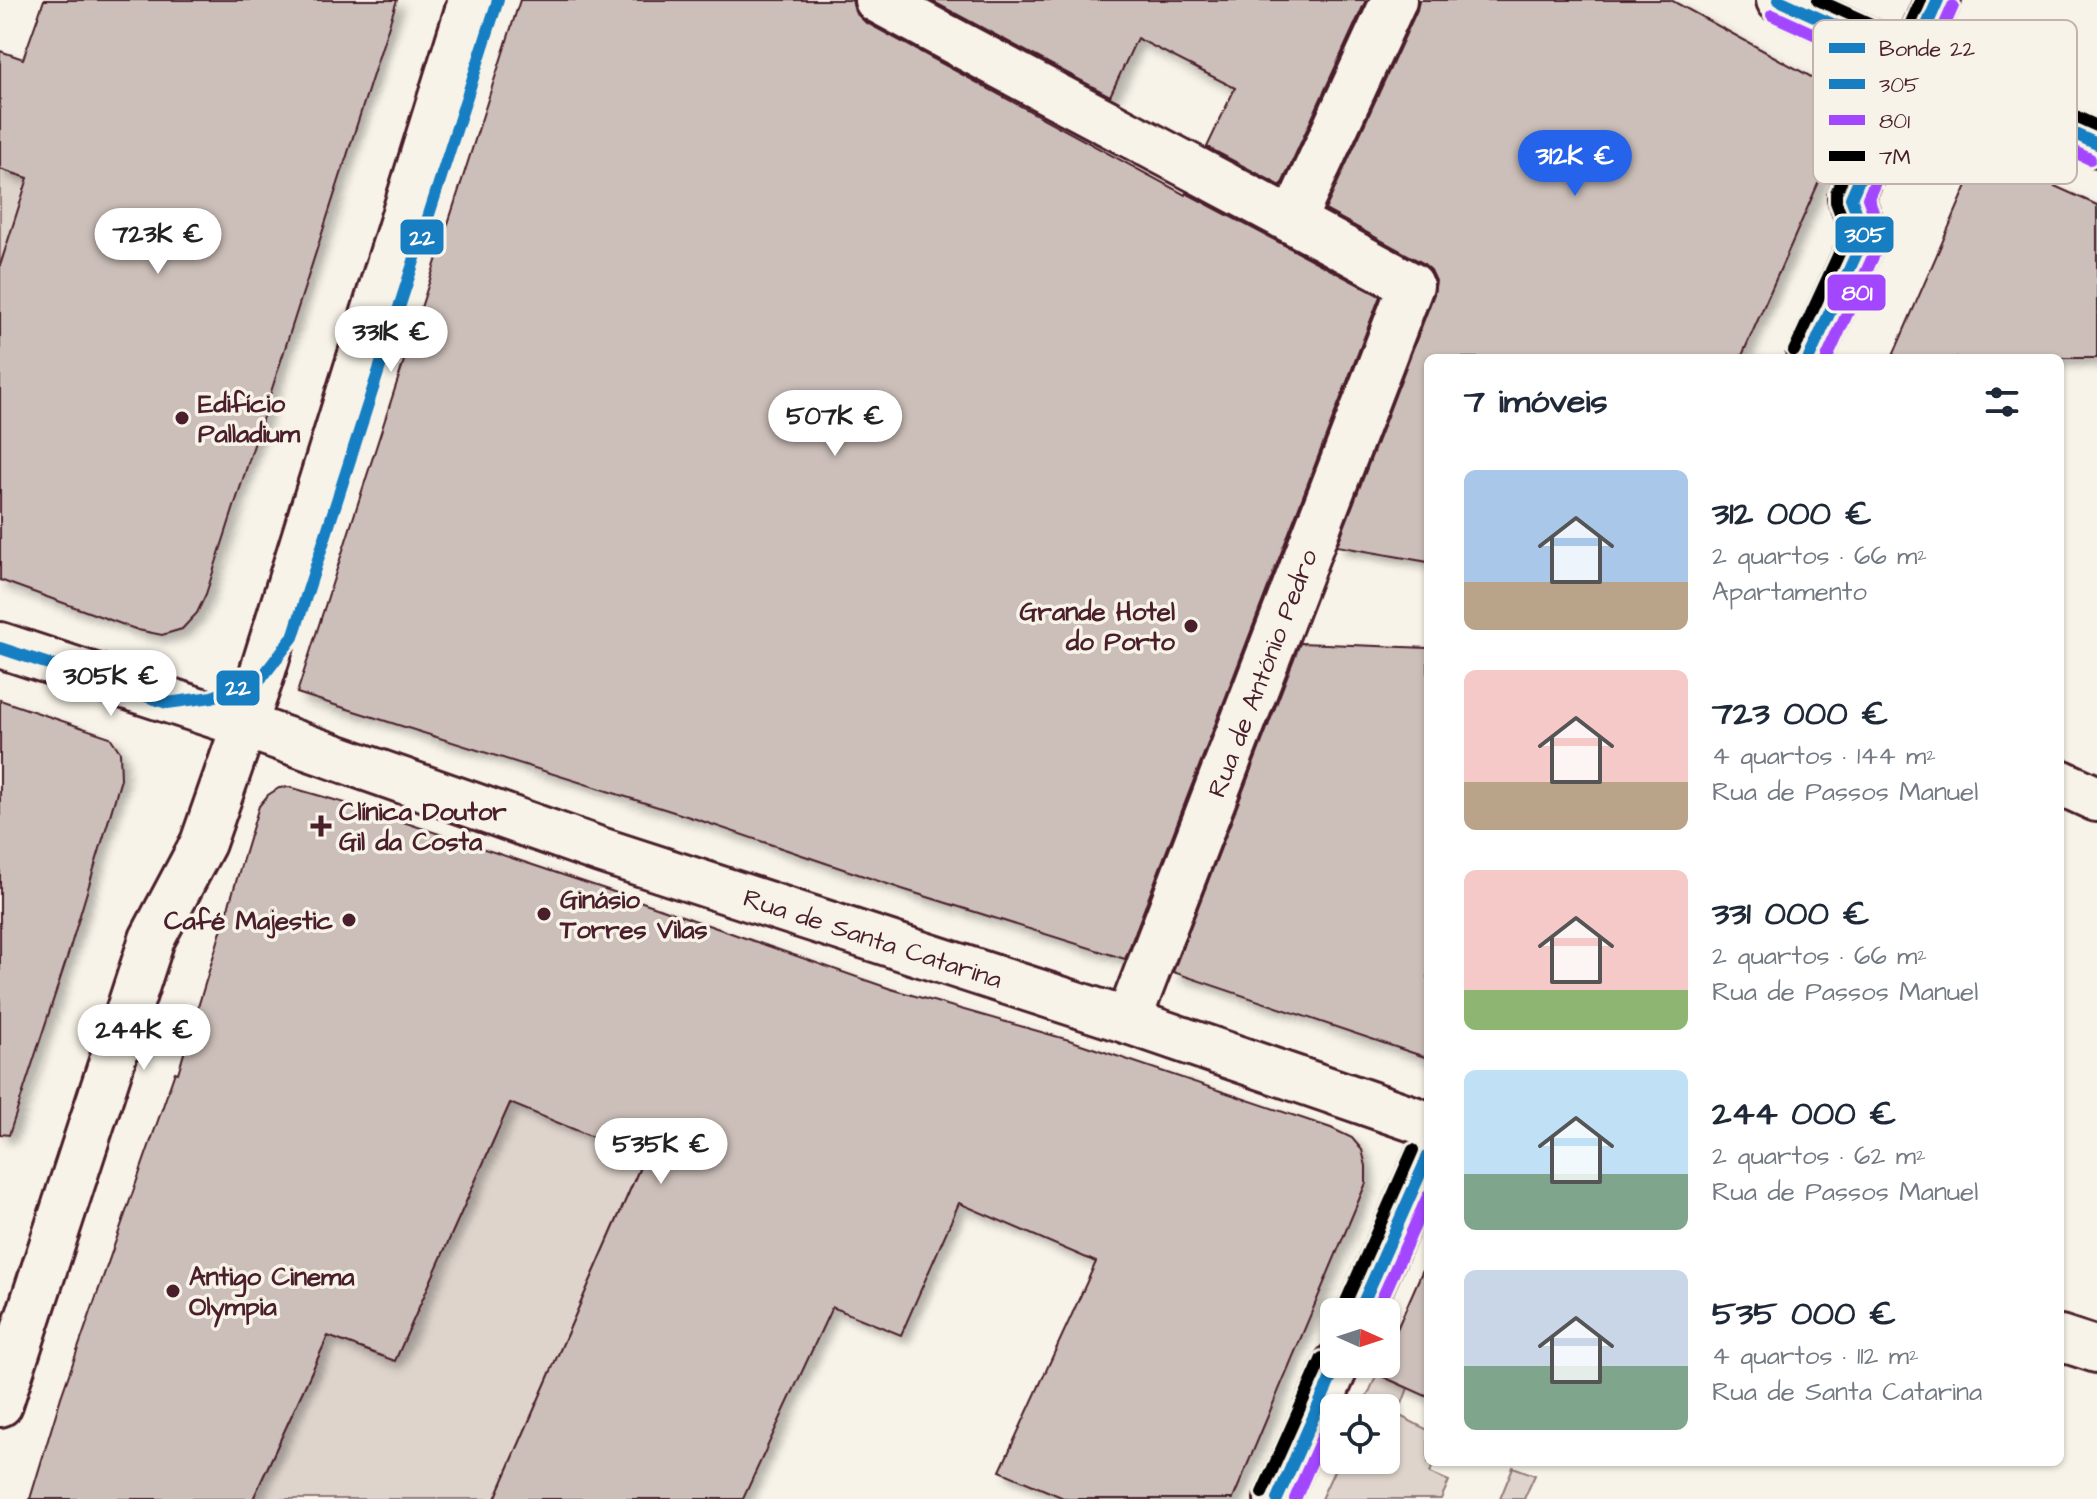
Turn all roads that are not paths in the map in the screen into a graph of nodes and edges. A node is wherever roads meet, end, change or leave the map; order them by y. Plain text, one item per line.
1 (471, 0) edge
2 (877, 0) edge
3 (1394, 0) edge
4 (1779, 0) edge
5 (1938, 0) edge
6 (1822, 20) edge
7 (1930, 20) edge
8 (2077, 135) edge
9 (2097, 144) edge
10 (1857, 184) edge
11 (1293, 220) junction
12 (1811, 354) edge
13 (0, 645) edge
14 (244, 725) junction
15 (2064, 784) edge
16 (2097, 799) edge
17 (1128, 1021) junction
18 (1424, 1123) edge
19 (1424, 1165) edge
20 (1365, 1298) edge
21 (2064, 1339) edge
22 (2097, 1350) edge
23 (1331, 1378) edge
24 (0, 1404) edge
25 (1277, 1499) edge

1 - 14 street
2 - 11 street
3 - 11 street
4 - 6 street
5 - 7 street
8 - 9 street
10 - 12 street
11 - 17 street, Rua de António Pedro
13 - 14 street, Rua de Santa Catarina
14 - 17 street, Rua de Santa Catarina
14 - 24 street
15 - 16 street
17 - 18 street, Rua de Santa Catarina
19 - 20 street
21 - 22 street
23 - 25 street

